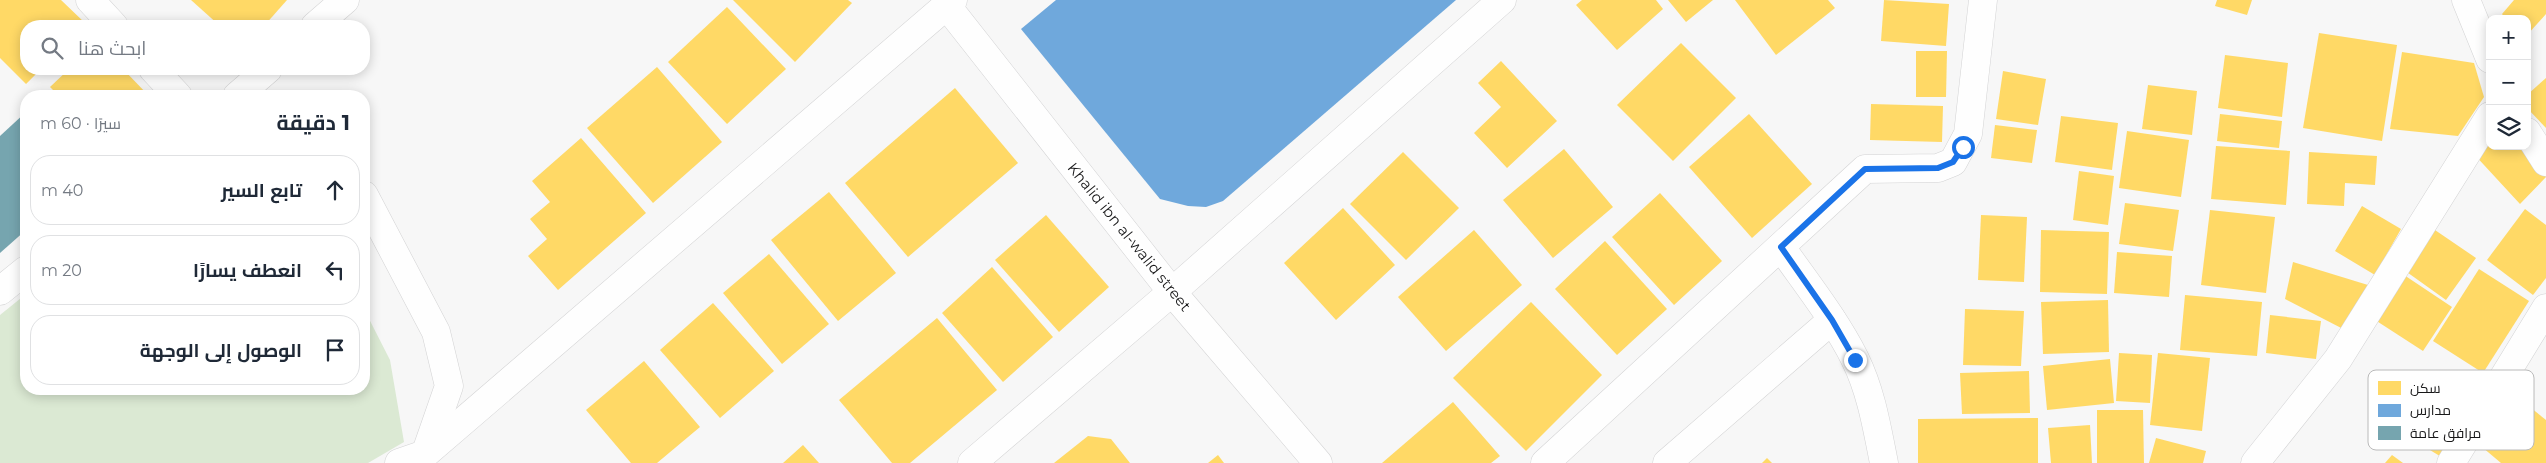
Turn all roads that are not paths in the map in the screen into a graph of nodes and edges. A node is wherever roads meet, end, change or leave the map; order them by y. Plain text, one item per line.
1 (90, 0) edge
2 (345, 0) edge
3 (1502, 0) edge
4 (1983, 0) edge
5 (2466, 0) edge
6 (950, 3) edge
7 (108, 20) edge
8 (322, 20) edge
9 (2486, 49) edge
10 (159, 75) edge
11 (261, 75) edge
12 (172, 90) edge
13 (244, 90) edge
14 (2486, 122) edge
15 (2531, 138) edge
16 (2546, 162) edge
17 (370, 206) edge
18 (1781, 247) junction
19 (20, 275) edge
20 (0, 291) edge
21 (1172, 292) junction
22 (2546, 308) edge
23 (1832, 320) junction
24 (2508, 370) edge
25 (2459, 450) edge
26 (428, 458) edge
27 (399, 463) edge
28 (972, 463) edge
29 (1318, 463) edge
30 (1545, 463) edge
31 (1667, 463) edge
32 (1884, 463) edge
33 (2255, 463) edge
34 (2451, 463) edge

1 - 7 street
2 - 8 street
3 - 21 street
4 - 18 street
5 - 9 street
6 - 21 street, Khalid ibn al-walid street
6 - 26 street
10 - 12 street
11 - 13 street
14 - 33 street
15 - 16 street
17 - 26 street
18 - 23 street
18 - 30 street
19 - 20 street
21 - 28 street
21 - 29 street, Khalid ibn al-walid street
22 - 24 street
23 - 31 street
23 - 32 street
25 - 34 street
26 - 27 street

